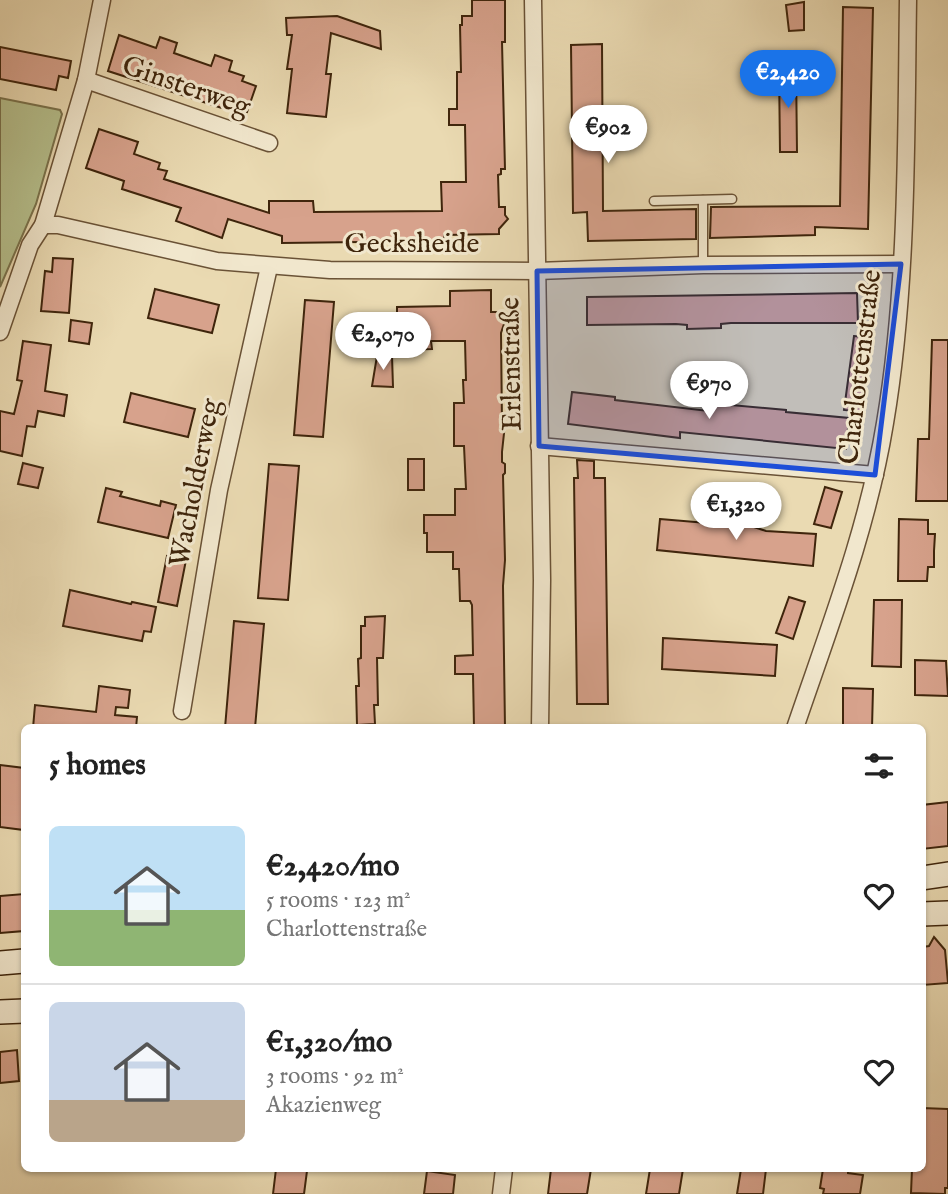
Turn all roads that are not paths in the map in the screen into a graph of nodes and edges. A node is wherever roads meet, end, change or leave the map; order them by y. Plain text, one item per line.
1 (102, 0) edge
2 (533, 0) edge
3 (908, 0) edge
4 (86, 80) junction
5 (269, 143) dead end
6 (703, 200) junction
7 (732, 200) dead end
8 (654, 201) dead end
9 (43, 225) junction
10 (901, 264) junction
11 (703, 265) junction
12 (269, 267) junction
13 (537, 271) junction
14 (0, 332) edge
15 (539, 446) junction
16 (874, 475) junction
17 (182, 711) dead end
18 (540, 724) edge
19 (796, 724) edge
20 (948, 874) edge
21 (926, 877) edge
22 (948, 913) edge
23 (926, 914) edge
24 (21, 961) edge
25 (0, 963) edge
26 (21, 1011) edge
27 (0, 1013) edge
28 (504, 1172) edge
29 (501, 1194) edge

1 - 4 street, Ginsterweg
2 - 13 street, Erlenstraße
3 - 10 street, Charlottenstraße
4 - 5 street, Ginsterweg
4 - 9 street, Ginsterweg
6 - 7 lane
6 - 8 lane
6 - 11 lane
9 - 12 street, Gecksheide
9 - 14 street
10 - 11 street, Gecksheide
10 - 16 street, Charlottenstraße
11 - 13 street, Gecksheide
12 - 13 street, Gecksheide
12 - 17 street, Wacholderweg
13 - 15 street, Erlenstraße
15 - 16 street
15 - 18 street, Erlenstraße
16 - 19 street, Charlottenstraße
20 - 21 main road
22 - 23 main road
24 - 25 main road
26 - 27 main road
28 - 29 street

